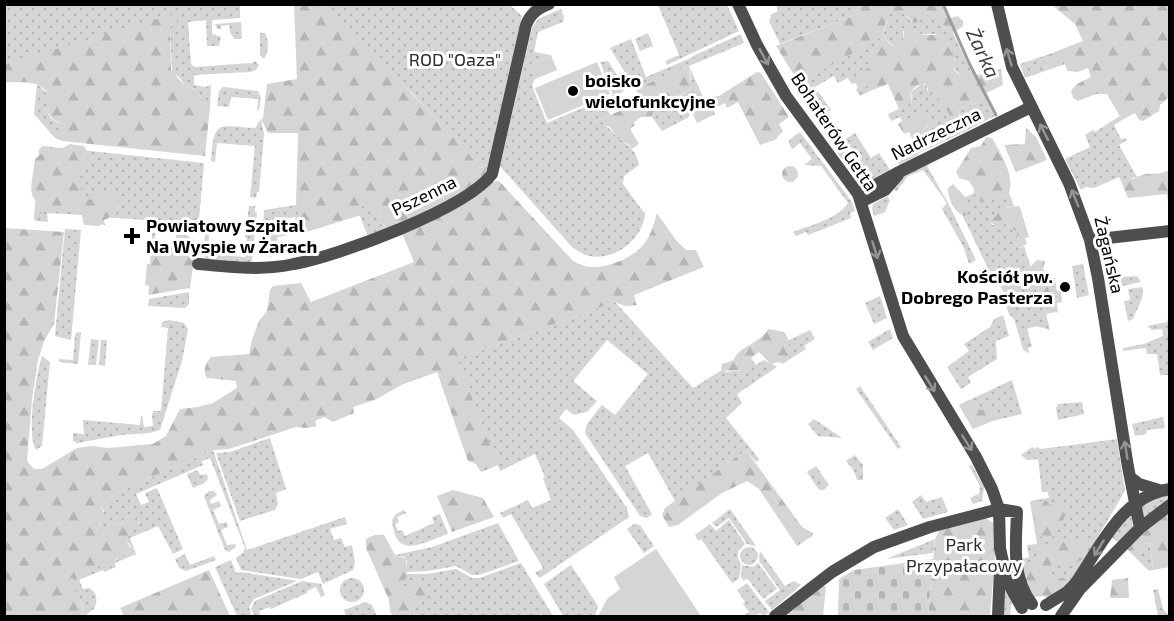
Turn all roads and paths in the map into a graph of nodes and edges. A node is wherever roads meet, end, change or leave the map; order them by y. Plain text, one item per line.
1 (549, 4) edge
2 (738, 4) edge
3 (997, 4) edge
4 (533, 7) edge
5 (1031, 107) junction
6 (859, 198) junction
7 (1170, 231) edge
8 (1090, 240) junction
9 (198, 264) dead end
10 (1130, 477) junction
11 (1164, 490) edge
12 (1136, 503) junction
13 (1170, 505) edge
14 (999, 509) junction
15 (1140, 528) junction
16 (1000, 548) junction
17 (1046, 605) junction
18 (1023, 610) edge
19 (775, 616) edge
20 (998, 616) edge
21 (1061, 616) edge

1 - 4 street, Pszenna
2 -> 6 street, Bohaterów Getta
5 -> 3 street, Żagańska
4 - 9 street, Pszenna
5 - 6 street, Nadrzeczna
8 -> 5 street, Żagańska
6 -> 14 street, Bohaterów Getta
7 - 8 street
10 -> 8 street, Żagańska
10 - 11 street
10 - 12 street, Żagańska
11 - 12 street
12 - 15 street, Żagańska
12 -> 17 street
13 - 15 street
14 - 16 street, Bohaterów Getta
14 - 18 street, Bohaterów Getta
14 - 19 street
15 - 21 street
16 - 18 street, Bohaterów Getta
16 - 20 street
17 - 18 street
17 - 21 street

